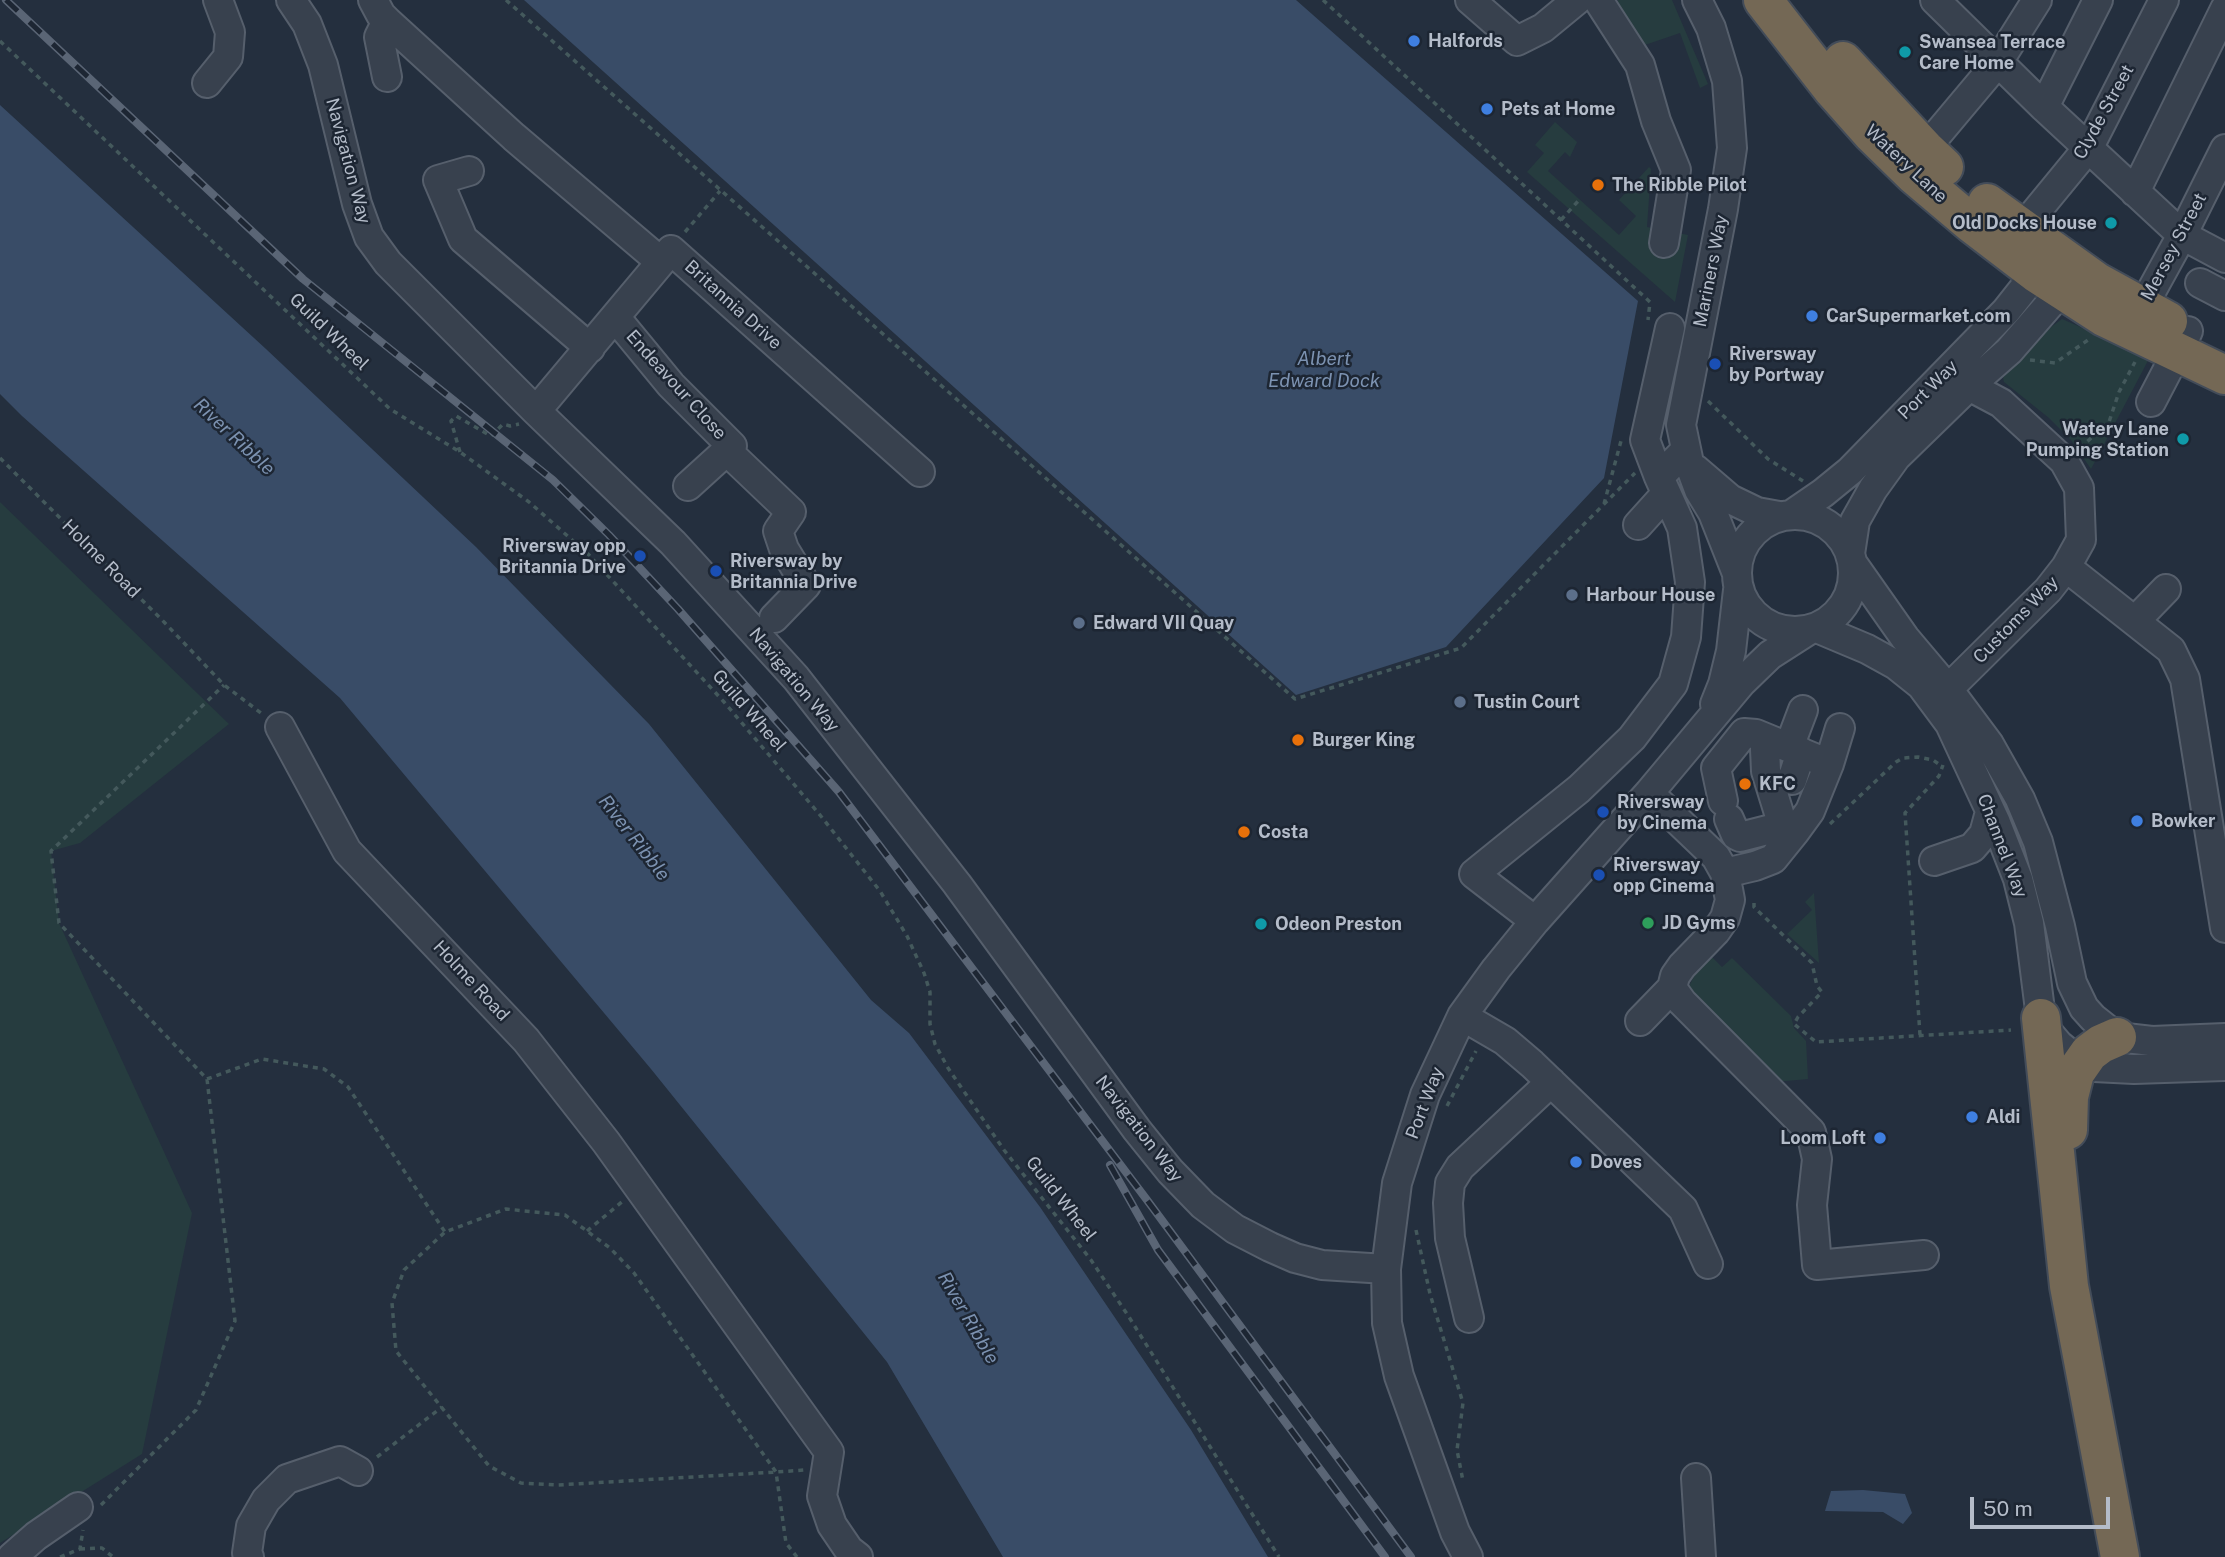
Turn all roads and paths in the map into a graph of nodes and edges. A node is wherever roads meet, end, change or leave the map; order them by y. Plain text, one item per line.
1 (218, 0) edge
2 (291, 0) edge
3 (506, 0) edge
4 (1323, 0) edge
5 (1470, 0) edge
6 (1577, 0) edge
7 (1598, 0) edge
8 (1698, 0) edge
9 (1763, 0) edge
10 (1793, 0) edge
11 (1935, 0) edge
12 (2098, 0) edge
13 (2164, 0) edge
14 (2030, 3) edge
15 (2225, 9) edge
16 (380, 10) edge
17 (0, 41) edge
18 (1998, 62) junction
19 (387, 77) dead end
20 (207, 83) dead end
21 (2044, 107) junction
22 (2089, 147) junction
23 (1925, 149) junction
24 (2225, 149) edge
25 (469, 171) dead end
26 (719, 191) junction
27 (2135, 192) junction
28 (1580, 200) dead end
29 (1561, 220) junction
30 (2182, 235) junction
31 (2013, 239) junction
32 (1664, 243) dead end
33 (666, 256) junction
34 (2225, 258) edge
35 (2057, 271) junction
36 (2200, 283) dead end
37 (2225, 296) edge
38 (615, 317) junction
39 (1658, 330) joint
40 (2164, 333) junction
41 (2093, 336) dead end
42 (590, 348) junction
43 (2009, 351) junction
44 (2223, 359) edge
45 (1691, 377) junction
46 (1969, 386) junction
47 (2151, 402) dead end
48 (536, 411) junction
49 (1623, 433) dead end
50 (727, 451) junction
51 (460, 452) junction
52 (1688, 456) junction
53 (0, 458) edge
54 (2064, 461) junction
55 (920, 472) dead end
56 (1658, 476) junction
57 (688, 486) dead end
58 (1823, 493) junction
59 (1604, 505) junction
60 (1785, 516) junction
61 (1638, 525) dead end
62 (1851, 559) junction
63 (2066, 567) junction
64 (1737, 581) junction
65 (2166, 589) dead end
66 (774, 618) dead end
67 (2134, 621) junction
68 (1813, 629) junction
69 (224, 685) junction
70 (1948, 689) junction
71 (1803, 710) dead end
72 (1706, 726) junction
73 (280, 727) joint
74 (1840, 728) dead end
75 (1787, 746) junction
76 (1944, 755) dead end
77 (1829, 764) junction
78 (1943, 767) junction
79 (1792, 780) dead end
80 (1649, 793) junction
81 (1990, 812) junction
82 (1828, 827) dead end
83 (1972, 848) junction
84 (1934, 861) dead end
85 (2013, 866) junction
86 (1736, 871) junction
87 (1535, 921) junction
88 (2225, 928) edge
89 (1672, 988) junction
90 (1462, 1016) junction
91 (1640, 1021) dead end
92 (2026, 1024) junction
93 (1920, 1035) junction
94 (2117, 1037) junction
95 (2225, 1038) edge
96 (2081, 1063) junction
97 (2225, 1066) edge
98 (207, 1079) junction
99 (1551, 1082) junction
100 (638, 1188) junction
101 (587, 1231) junction
102 (445, 1233) junction
103 (1924, 1255) dead end
104 (1708, 1264) dead end
105 (1386, 1269) junction
106 (2069, 1286) junction
107 (1469, 1318) dead end
108 (442, 1407) junction
109 (350, 1459) joint
110 (776, 1472) junction
111 (1696, 1478) dead end
112 (86, 1512) junction
113 (80, 1549) junction
114 (244, 1556) edge
115 (12, 1557) edge
116 (60, 1557) edge
117 (113, 1557) edge
118 (797, 1557) edge
119 (858, 1557) edge
120 (1279, 1557) edge
121 (1468, 1557) edge
122 (1701, 1557) edge
123 (2120, 1557) edge

1 - 20 street
2 - 48 street, Navigation Way
3 - 26 path
4 - 29 path
5 - 6 street
7 - 32 street
8 - 45 street, Mariners Way
9 - 31 highway, Watery Lane
10 - 23 highway, Watery Lane
11 - 18 street
12 - 21 street
13 - 22 street, Clyde Street
14 - 18 street
15 - 27 street
16 - 19 street
16 - 33 street
17 - 51 path, Guild Wheel
18 - 21 street
18 - 23 street
21 - 22 street
22 - 27 street
22 - 31 street, Clyde Street
23 - 31 highway, Watery Lane
24 - 30 street, Mersey Street
25 - 42 street
26 - 33 path
26 - 59 path
27 - 30 street
28 - 29 path
29 - 39 path
30 - 34 street
30 - 40 street, Mersey Street
31 - 35 highway, Watery Lane
33 - 38 street, Britannia Drive
33 - 55 street, Britannia Drive
35 - 40 highway, Watery Lane
35 - 43 street, Port Way
35 - 58 street, Port Way
36 - 37 street
38 - 42 street, Britannia Drive
38 - 50 street, Endeavour Close
39 - 56 street
40 - 44 highway, Watery Lane
40 - 47 street, Mersey Street
40 - 54 path
41 - 43 path
42 - 48 street, Britannia Drive
43 - 46 street, Port Way
45 - 52 street, Mariners Way
45 - 58 path
46 - 54 street, Customs Way
46 - 62 street, Port Way
48 - 51 path
48 - 105 street, Navigation Way
49 - 59 path
50 - 57 street, Endeavour Close
50 - 66 street, Endeavour Close
51 - 120 path, Guild Wheel
52 - 56 street
52 - 60 street
52 - 64 street, Mariners Way
53 - 69 path, Holme Road
54 - 63 street, Customs Way
56 - 59 path
56 - 61 street
56 - 87 street
58 - 60 street, Port Way
60 - 62 street
60 - 64 street
62 - 68 street
62 - 70 street, Channel Way
63 - 67 street
63 - 70 street, Customs Way
64 - 68 street
64 - 72 street, Port Way
65 - 67 street
67 - 88 street
68 - 72 street, Port Way
68 - 81 street, Channel Way
69 - 73 path, Holme Road
69 - 98 path
70 - 94 street, Channel Way
71 - 75 street
72 - 80 street, Port Way
73 - 100 street, Holme Road
74 - 77 street
75 - 75 street
75 - 77 street
75 - 79 street
76 - 78 path
77 - 86 street
78 - 82 path
78 - 93 path
80 - 86 street
80 - 87 street, Port Way
81 - 83 street
81 - 85 street, Channel Way
83 - 84 street
83 - 85 street
85 - 92 street, Channel Way
86 - 89 street
86 - 93 path
87 - 90 street, Port Way
89 - 91 street
89 - 103 street
90 - 99 street
90 - 105 street, Port Way
92 - 93 path
92 - 96 street, Channel Way
92 - 106 highway
94 - 95 street
94 - 96 highway
96 - 97 street
96 - 106 highway
98 - 102 path
98 - 112 path
99 - 104 street
99 - 107 street
100 - 101 path
100 - 119 street, Holme Road
101 - 102 path
101 - 110 path
102 - 108 path
105 - 121 street, Port Way
106 - 123 highway
108 - 109 path
108 - 110 path
109 - 114 street
110 - 118 path
111 - 122 street
112 - 113 path
112 - 115 street
113 - 116 path
113 - 117 path

